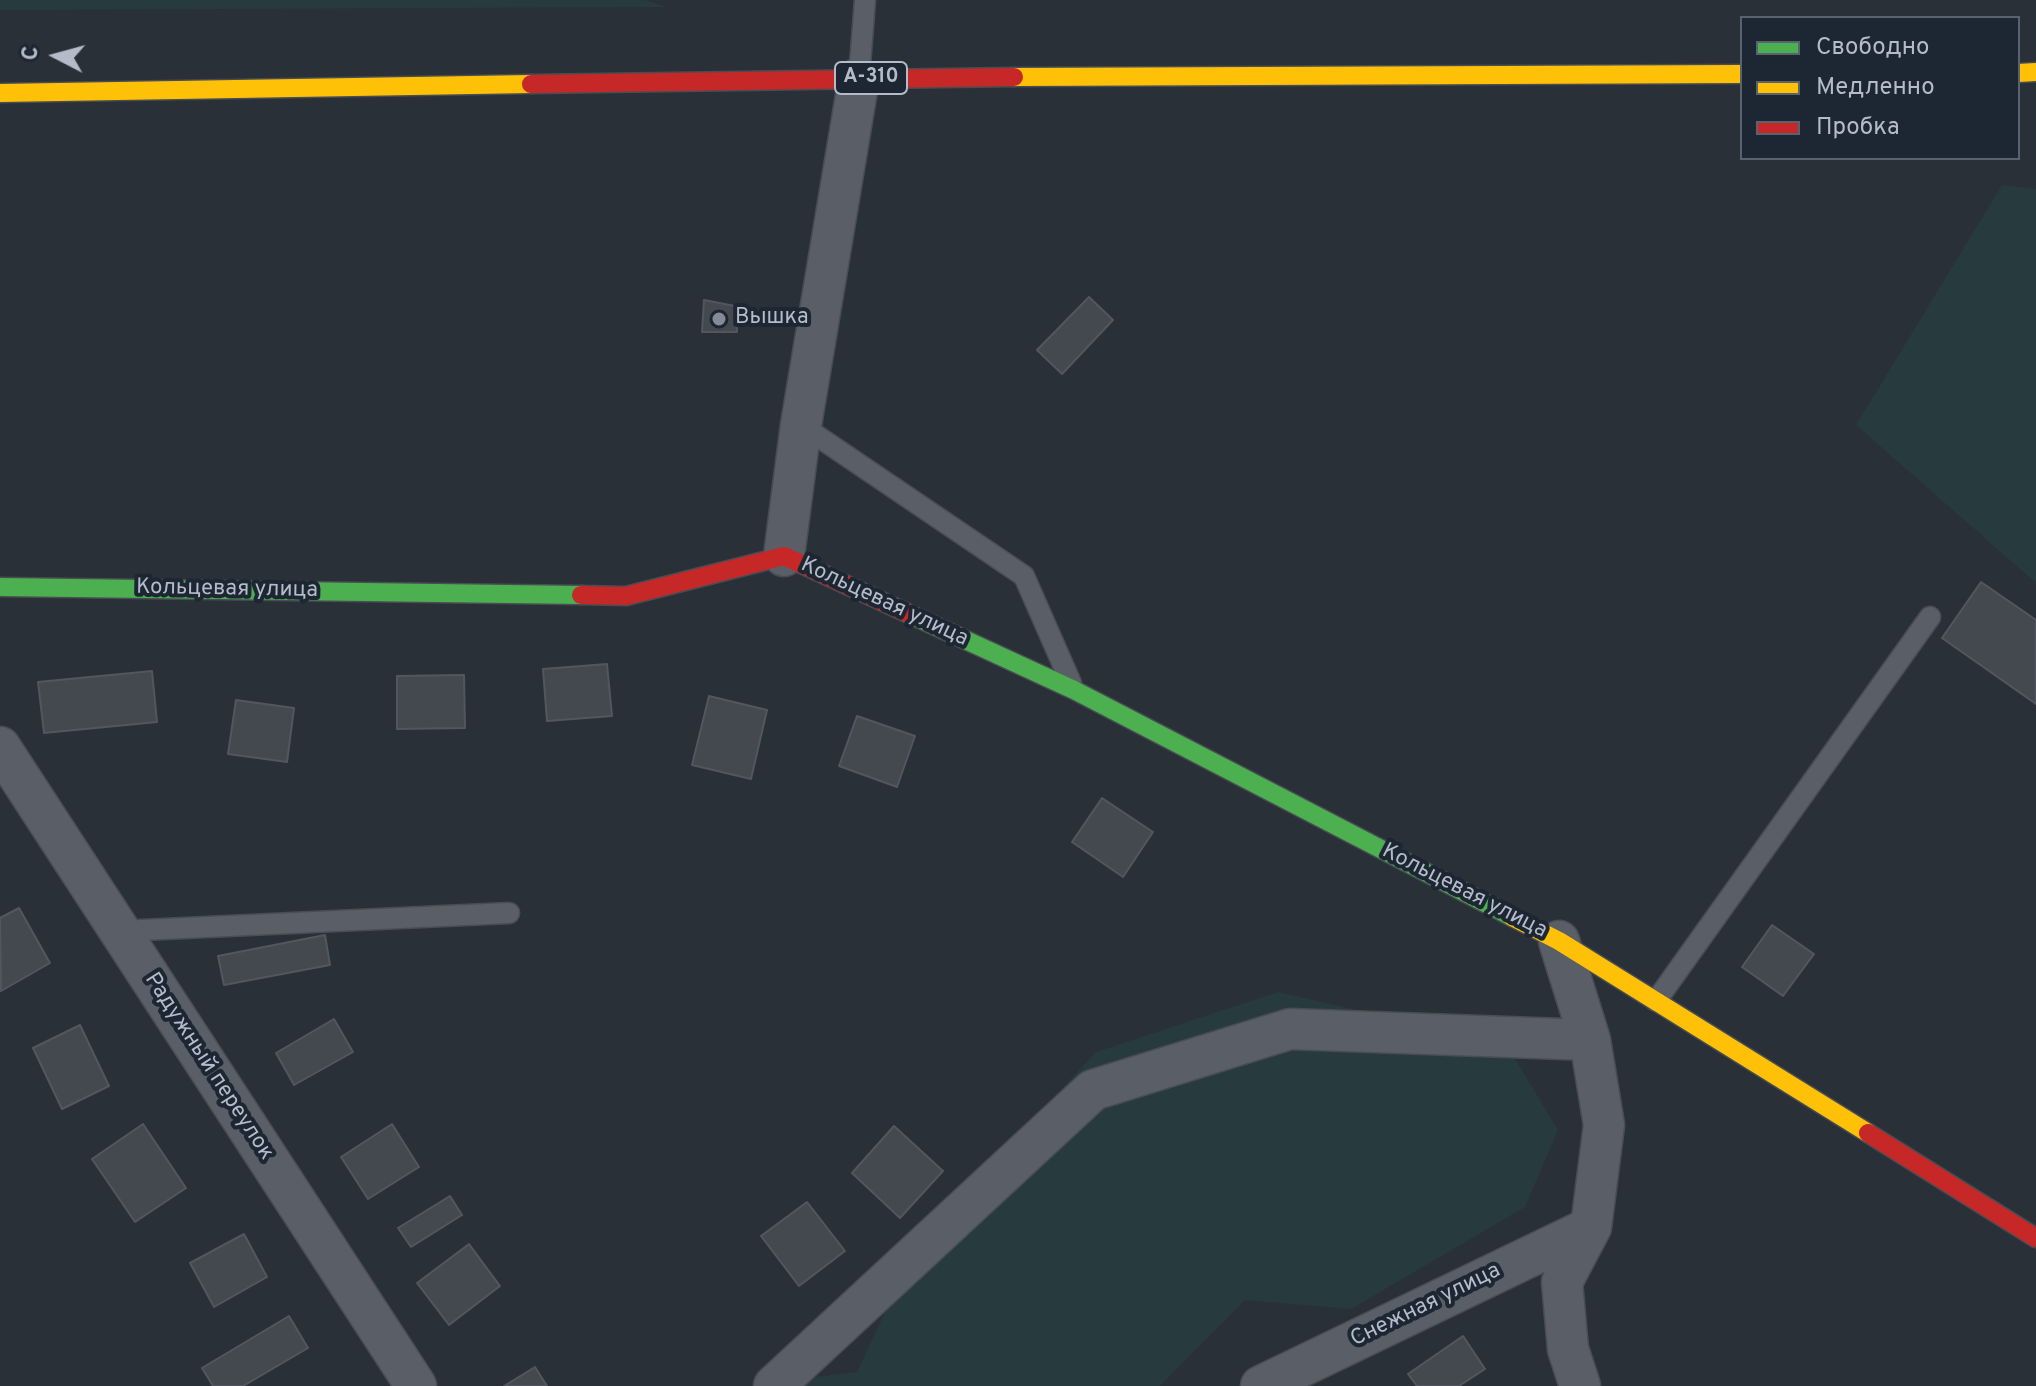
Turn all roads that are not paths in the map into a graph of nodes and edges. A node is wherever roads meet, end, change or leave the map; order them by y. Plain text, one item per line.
1 (865, 0) edge
2 (1740, 74) edge
3 (859, 78) junction
4 (0, 93) edge
5 (801, 425) junction
6 (784, 556) junction
7 (0, 587) edge
8 (1930, 617) dead end
9 (1074, 690) junction
10 (0, 747) edge
11 (509, 913) dead end
12 (120, 931) junction
13 (1559, 941) junction
14 (1656, 1001) junction
15 (1590, 1040) junction
16 (1591, 1227) junction
17 (2034, 1232) edge
18 (416, 1386) edge
19 (774, 1386) edge
20 (1261, 1386) edge
21 (1580, 1386) edge

1 - 3 lane
2 - 3 main road, А-310
3 - 4 main road, А-310
3 - 5 street
5 - 6 street
5 - 9 lane
6 - 7 main road, Кольцевая улица
6 - 9 main road, Кольцевая улица
8 - 14 lane
9 - 13 main road, Кольцевая улица
10 - 12 street, Радужный переулок
11 - 12 lane
12 - 18 street, Радужный переулок
13 - 14 main road, Кольцевая улица
13 - 15 street, Кольцевая улица
14 - 17 main road, Кольцевая улица
15 - 16 street, Кольцевая улица
15 - 19 street
16 - 20 street, Снежная улица
16 - 21 street, Кольцевая улица

